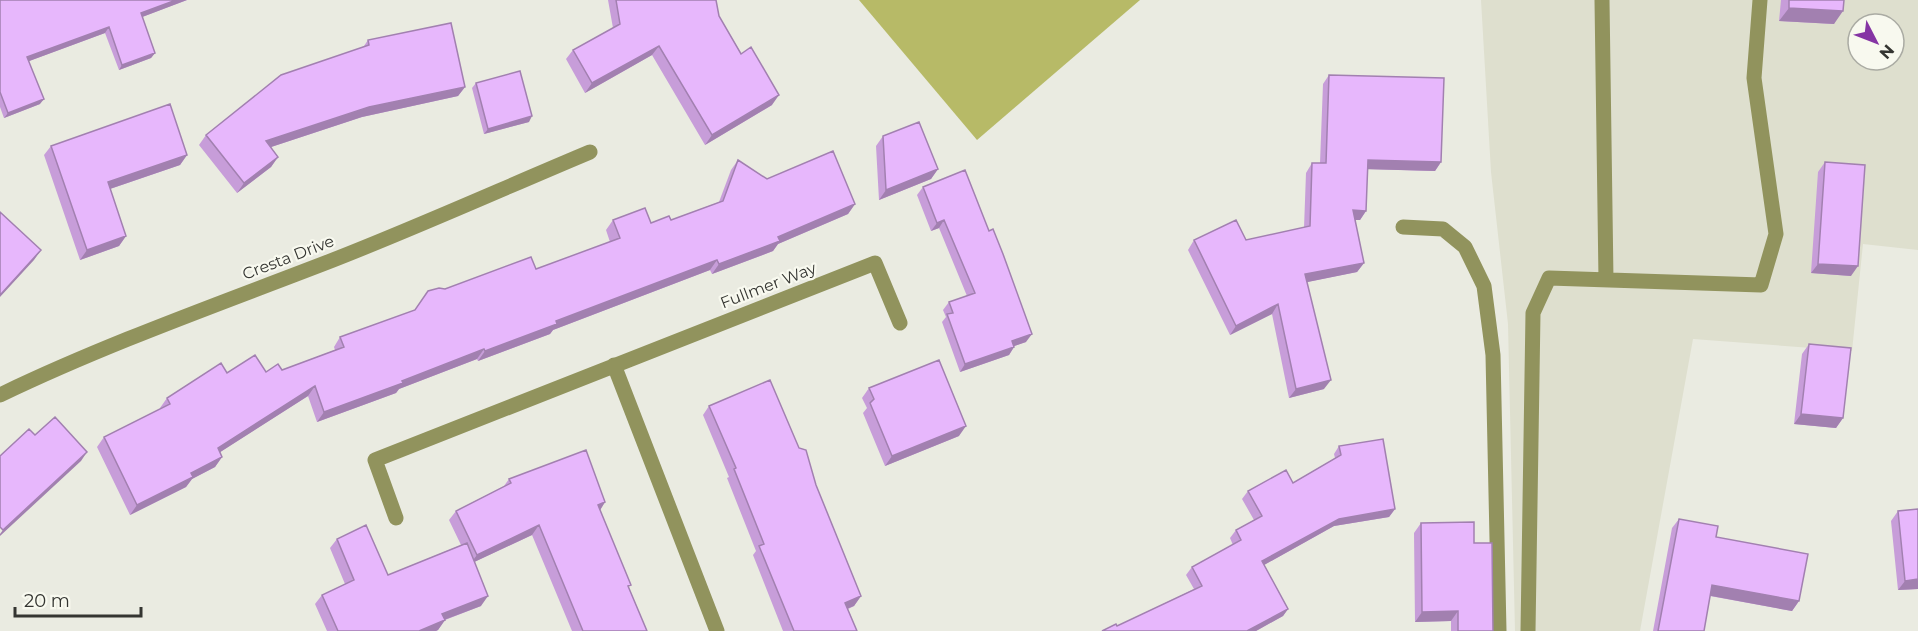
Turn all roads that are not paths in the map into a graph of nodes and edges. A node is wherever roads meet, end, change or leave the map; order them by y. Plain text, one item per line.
1 (1602, 0) edge
2 (1760, 0) edge
3 (590, 152) dead end
4 (1403, 226) dead end
5 (1606, 280) junction
6 (900, 323) dead end
7 (614, 365) junction
8 (0, 395) edge
9 (396, 518) dead end
10 (717, 631) edge
11 (1499, 631) edge
12 (1528, 631) edge

1 - 5 street
2 - 5 street
3 - 8 street, Cresta Drive
4 - 11 street
5 - 12 street
6 - 7 street, Fullmer Way
7 - 9 street, Fullmer Way
7 - 10 street

